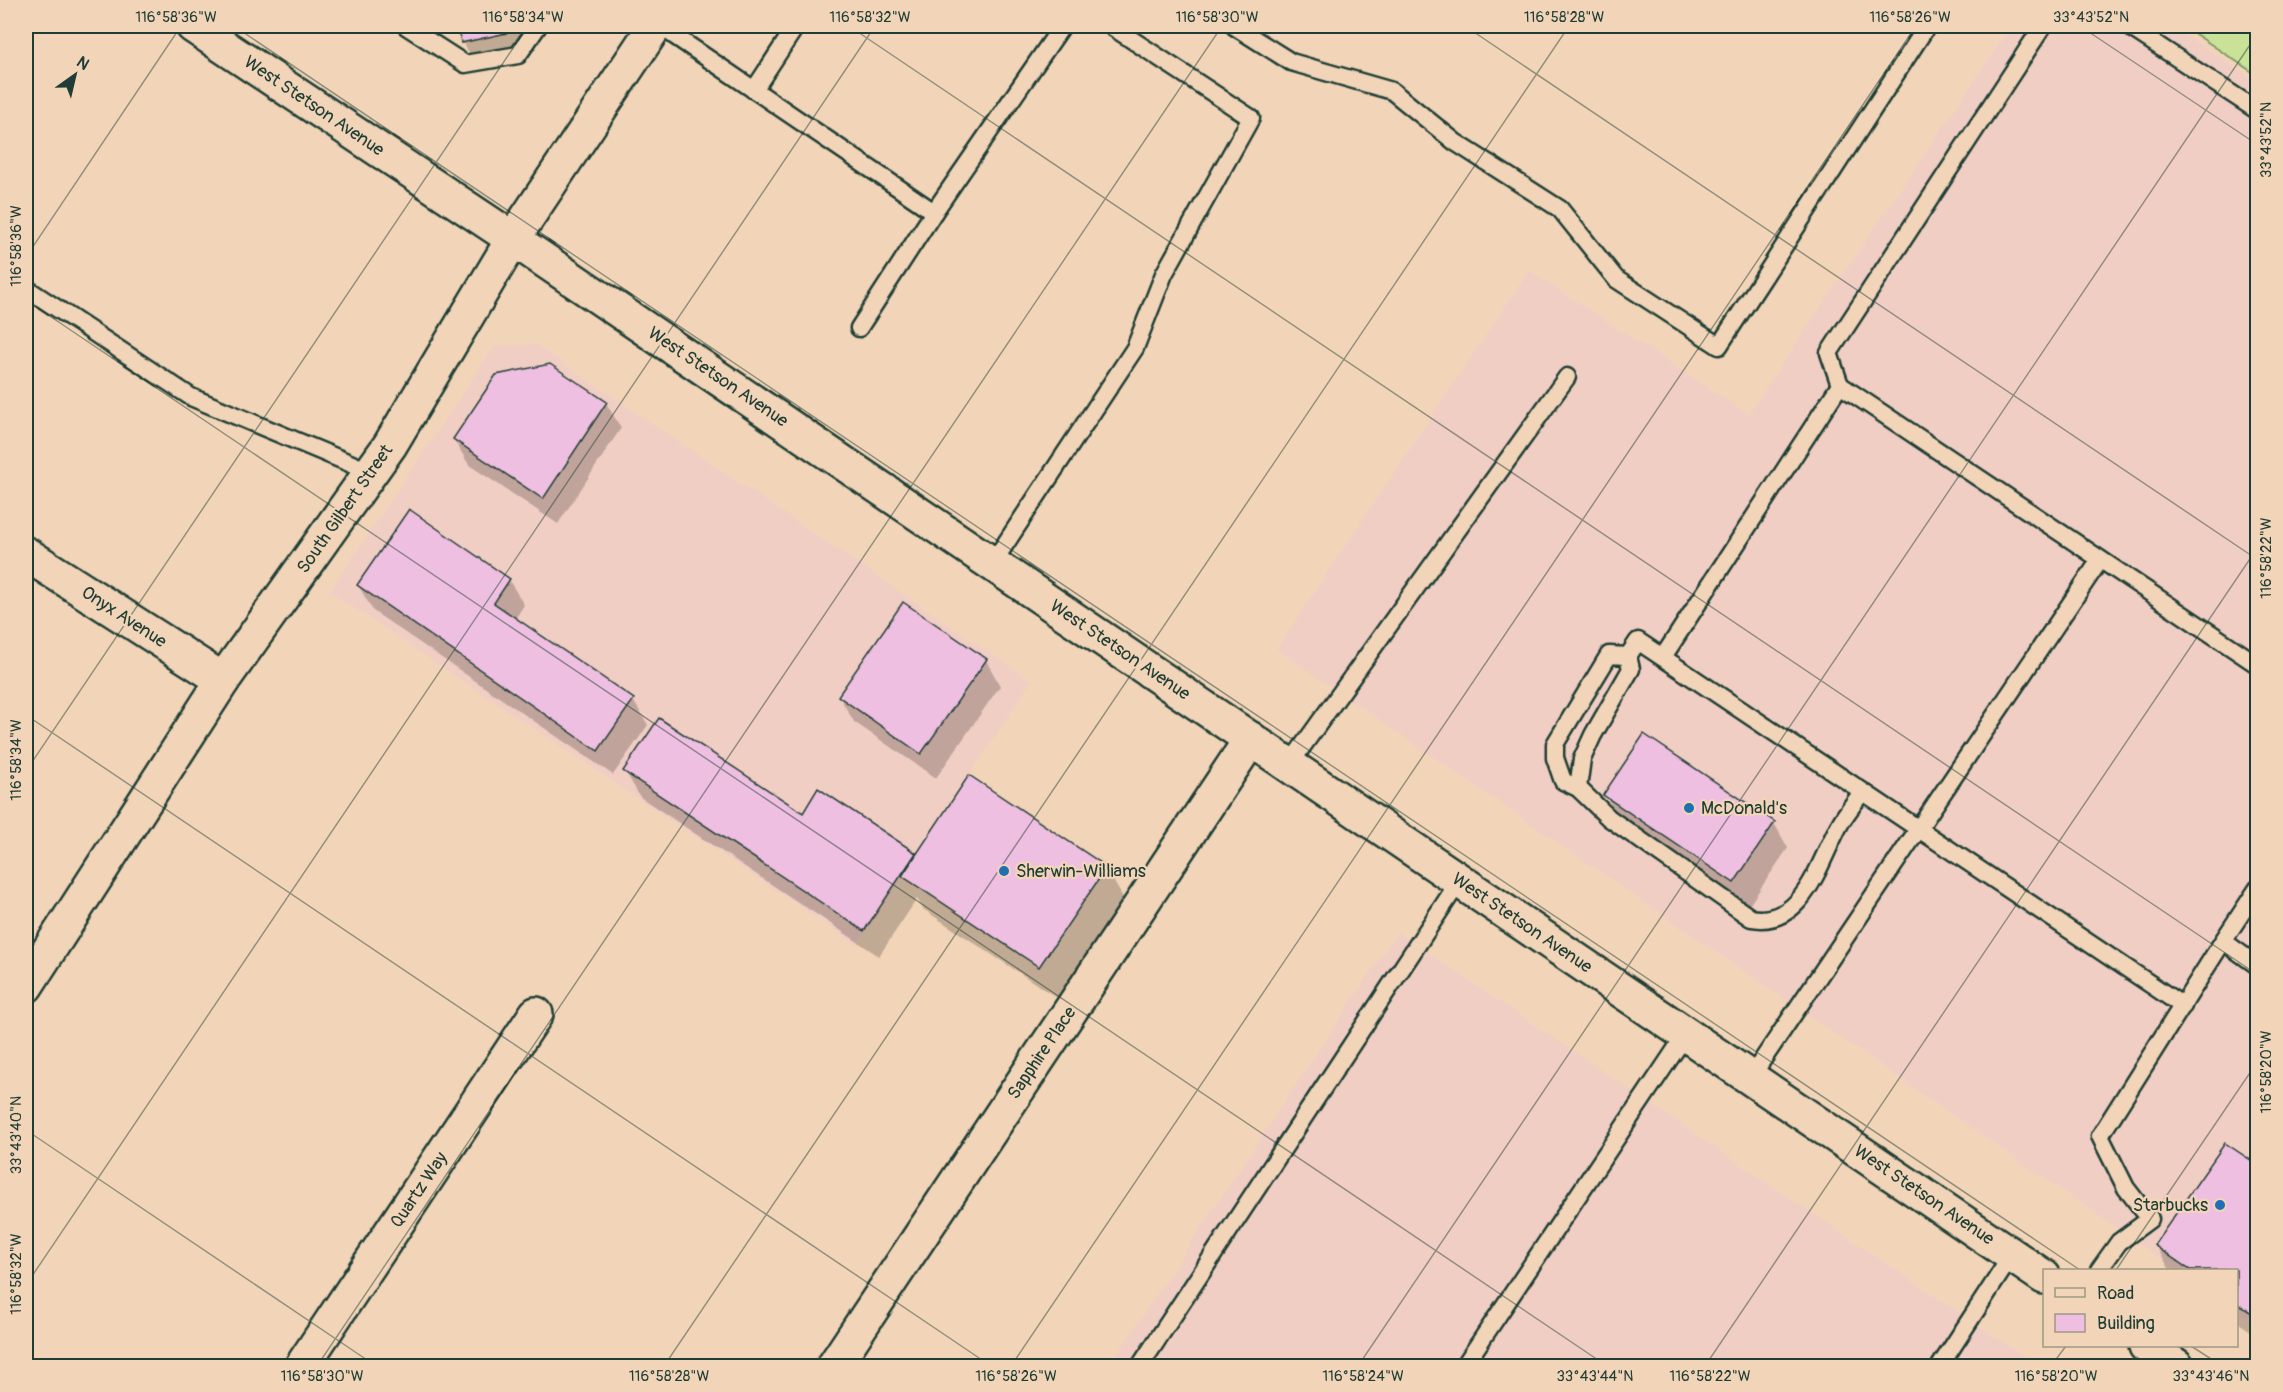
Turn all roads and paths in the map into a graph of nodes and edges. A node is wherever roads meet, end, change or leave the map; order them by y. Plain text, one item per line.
1 (195, 26) edge
2 (406, 26) edge
3 (537, 26) edge
4 (655, 26) edge
5 (660, 26) edge
6 (796, 26) edge
7 (1062, 26) edge
8 (1111, 26) edge
9 (1234, 26) edge
10 (1927, 26) edge
11 (2043, 26) edge
12 (2128, 26) edge
13 (754, 90) junction
14 (2258, 111) edge
15 (933, 212) junction
16 (513, 239) junction
17 (26, 288) edge
18 (859, 328) dead end
19 (1566, 377) dead end
20 (1840, 385) junction
21 (371, 472) junction
22 (26, 554) edge
23 (2100, 560) junction
24 (992, 564) junction
25 (1628, 656) junction
26 (1663, 657) junction
27 (2258, 665) edge
28 (223, 680) junction
29 (1251, 739) junction
30 (1289, 765) junction
31 (1578, 788) junction
32 (1862, 792) junction
33 (1918, 830) junction
34 (1460, 880) junction
35 (2258, 888) edge
36 (2223, 941) junction
37 (2258, 966) edge
38 (26, 986) edge
39 (2183, 1006) junction
40 (536, 1014) dead end
41 (1686, 1034) junction
42 (1751, 1077) junction
43 (2012, 1255) junction
44 (2100, 1269) edge
45 (2043, 1276) edge
46 (1944, 1365) edge
47 (302, 1366) edge
48 (834, 1366) edge
49 (1140, 1366) edge
50 (1464, 1366) edge

1 - 16 street, West Stetson Avenue
2 - 3 lane
4 - 16 street, South Gilbert Street
5 - 13 lane
6 - 13 lane
7 - 15 lane
8 - 24 lane
9 - 10 lane
11 - 20 lane
12 - 14 lane
13 - 15 lane
15 - 18 lane
16 - 21 street, South Gilbert Street
16 - 24 street, West Stetson Avenue
17 - 21 lane
19 - 30 lane
20 - 23 lane
20 - 26 lane
21 - 28 street, South Gilbert Street
22 - 28 street, Onyx Avenue
23 - 27 lane
23 - 33 lane
24 - 29 street, West Stetson Avenue
25 - 26 lane
25 - 31 lane
25 - 31 lane
26 - 32 lane
28 - 38 street, South Gilbert Street
29 - 30 street, West Stetson Avenue
29 - 48 street, Sapphire Place
30 - 34 street, West Stetson Avenue
31 - 32 lane
32 - 33 lane
33 - 39 lane
33 - 42 lane
34 - 41 street, West Stetson Avenue
34 - 49 lane
35 - 36 lane
36 - 37 lane
36 - 39 lane
39 - 44 lane
40 - 47 street, Quartz Way
41 - 42 street, West Stetson Avenue
41 - 50 lane
42 - 43 street, West Stetson Avenue
43 - 45 street, West Stetson Avenue
43 - 46 lane

